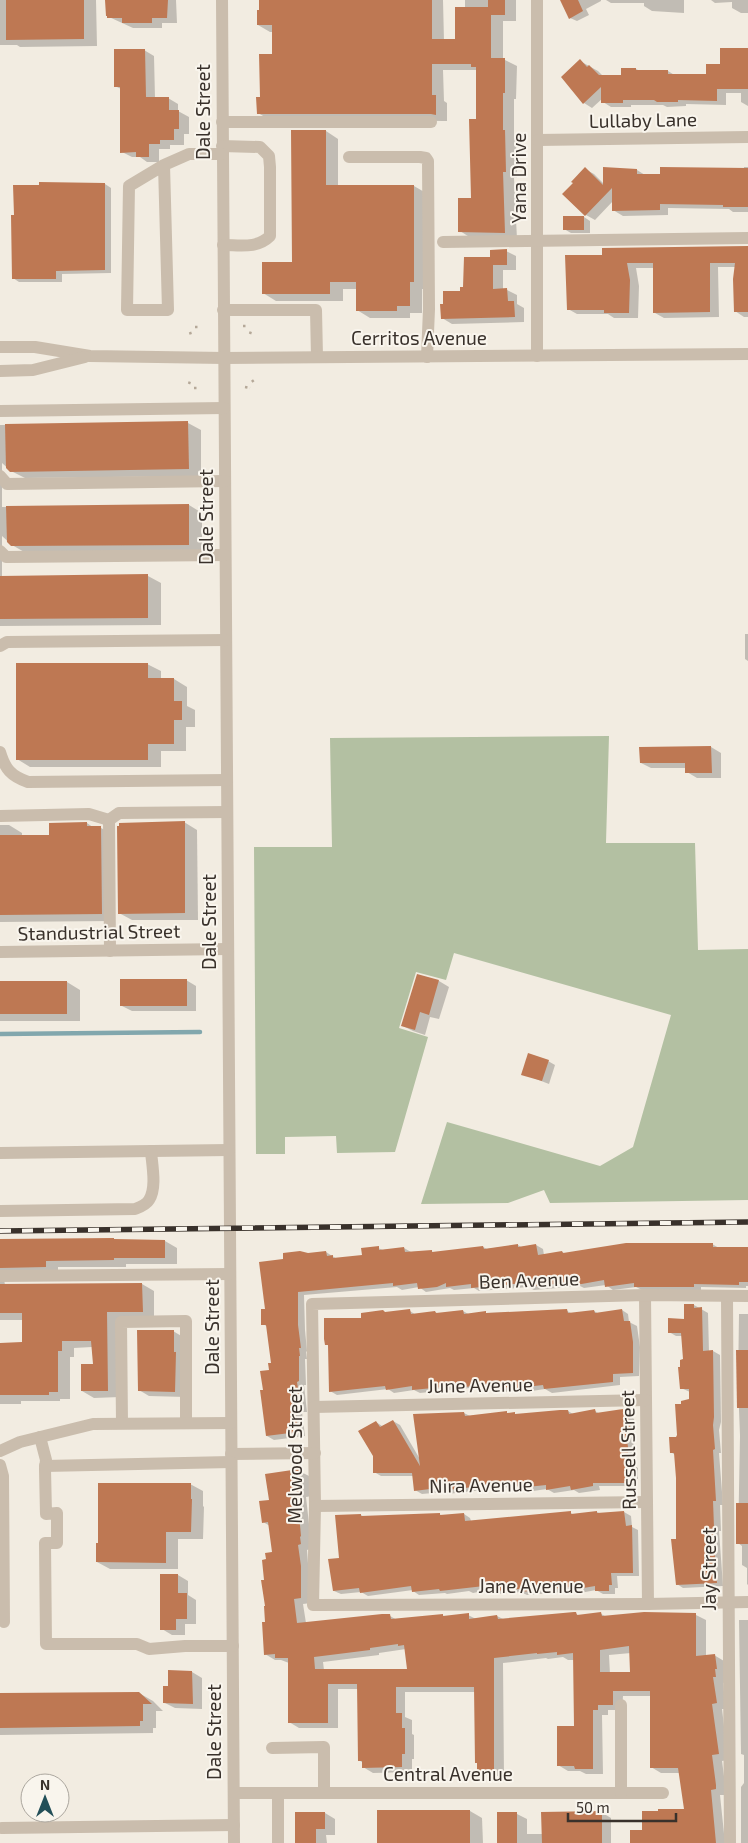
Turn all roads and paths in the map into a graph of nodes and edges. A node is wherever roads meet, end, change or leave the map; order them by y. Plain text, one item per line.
1 (222, 0) edge
2 (537, 0) edge
3 (222, 122) junction
4 (431, 122) dead end
5 (748, 137) edge
6 (538, 140) junction
7 (222, 150) junction
8 (349, 157) dead end
9 (164, 166) junction
10 (748, 238) edge
11 (443, 242) dead end
12 (538, 242) junction
13 (223, 245) junction
14 (224, 310) junction
15 (0, 347) edge
16 (748, 354) edge
17 (90, 356) junction
18 (537, 356) junction
19 (317, 357) junction
20 (427, 357) junction
21 (224, 358) junction
22 (0, 371) edge
23 (252, 380) dead end
24 (255, 384) dead end
25 (245, 388) dead end
26 (250, 388) dead end
27 (224, 408) junction
28 (0, 411) edge
29 (0, 476) edge
30 (225, 481) junction
31 (0, 551) edge
32 (225, 555) junction
33 (226, 640) junction
34 (0, 646) edge
35 (0, 752) edge
36 (227, 780) junction
37 (227, 812) junction
38 (0, 816) edge
39 (109, 820) junction
40 (228, 949) junction
41 (110, 951) junction
42 (0, 952) edge
43 (229, 1150) junction
44 (151, 1151) junction
45 (0, 1153) edge
46 (0, 1211) edge
47 (230, 1274) junction
48 (0, 1276) edge
49 (645, 1296) junction
50 (726, 1296) junction
51 (748, 1296) edge
52 (312, 1304) joint
53 (646, 1400) junction
54 (314, 1407) junction
55 (186, 1423) junction
56 (231, 1423) junction
57 (122, 1424) junction
58 (40, 1437) junction
59 (0, 1451) edge
60 (315, 1453) junction
61 (231, 1458) junction
62 (0, 1465) edge
63 (45, 1466) junction
64 (647, 1502) junction
65 (315, 1506) junction
66 (728, 1602) junction
67 (748, 1602) edge
68 (648, 1604) junction
69 (313, 1605) joint
70 (4, 1622) dead end
71 (233, 1646) junction
72 (621, 1705) dead end
73 (272, 1748) dead end
74 (234, 1793) junction
75 (278, 1793) junction
76 (324, 1793) junction
77 (621, 1793) junction
78 (663, 1793) dead end
79 (234, 1825) junction
80 (0, 1829) edge
81 (234, 1843) edge
82 (278, 1843) edge
83 (730, 1843) edge

1 - 3 street, Dale Street
2 - 6 street, Yana Drive
3 - 4 street
3 - 7 street, Dale Street
5 - 6 street, Lullaby Lane
6 - 12 street, Yana Drive
7 - 9 street
7 - 13 street, Dale Street
7 - 13 street
8 - 20 street
9 - 9 street
10 - 12 street
11 - 12 street
12 - 18 street, Yana Drive
13 - 14 street, Dale Street
14 - 19 street
14 - 21 street, Dale Street
15 - 17 street, Cerritos Avenue
16 - 18 street, Cerritos Avenue
17 - 21 street, Cerritos Avenue
17 - 22 street, Cerritos Avenue
18 - 20 street, Cerritos Avenue
19 - 20 street, Cerritos Avenue
19 - 21 street, Cerritos Avenue
21 - 27 street, Dale Street
23 - 24 path
25 - 26 path
27 - 28 street
27 - 30 street, Dale Street
29 - 30 street
30 - 32 street, Dale Street
31 - 32 street
32 - 33 street, Dale Street
33 - 34 street
33 - 36 street, Dale Street
35 - 36 street
36 - 37 street, Dale Street
37 - 39 street
37 - 40 street, Dale Street
38 - 39 street
39 - 41 street
40 - 41 street, Standustrial Street
40 - 43 street, Dale Street
41 - 42 street, Standustrial Street
43 - 44 street
43 - 47 street, Dale Street
44 - 45 street
44 - 46 street
47 - 48 street
47 - 56 street, Dale Street
49 - 50 street, Ben Avenue
49 - 52 street, Ben Avenue
49 - 53 street, Russell Street
50 - 51 street, Ben Avenue
50 - 66 street, Jay Street
52 - 54 street, Melwood Street
53 - 54 street, June Avenue
53 - 64 street, Russell Street
54 - 60 street, Melwood Street
55 - 56 street
55 - 57 street
55 - 57 street
56 - 61 street, Dale Street
57 - 58 street
58 - 59 street
58 - 63 street
60 - 61 street
60 - 65 street, Melwood Street
61 - 63 street
61 - 71 street, Dale Street
62 - 70 street
63 - 71 street
64 - 65 street, Nira Avenue
64 - 68 street, Russell Street
65 - 69 street, Melwood Street
66 - 67 street, Jane Avenue
66 - 68 street, Jane Avenue
66 - 83 street, Jay Street
68 - 69 street, Jane Avenue
71 - 74 street, Dale Street
72 - 77 street
73 - 76 street
74 - 75 street, Central Avenue
74 - 79 street, Dale Street
75 - 76 street, Central Avenue
75 - 82 street
76 - 77 street, Central Avenue
77 - 78 street, Central Avenue
79 - 80 street
79 - 81 street, Dale Street

